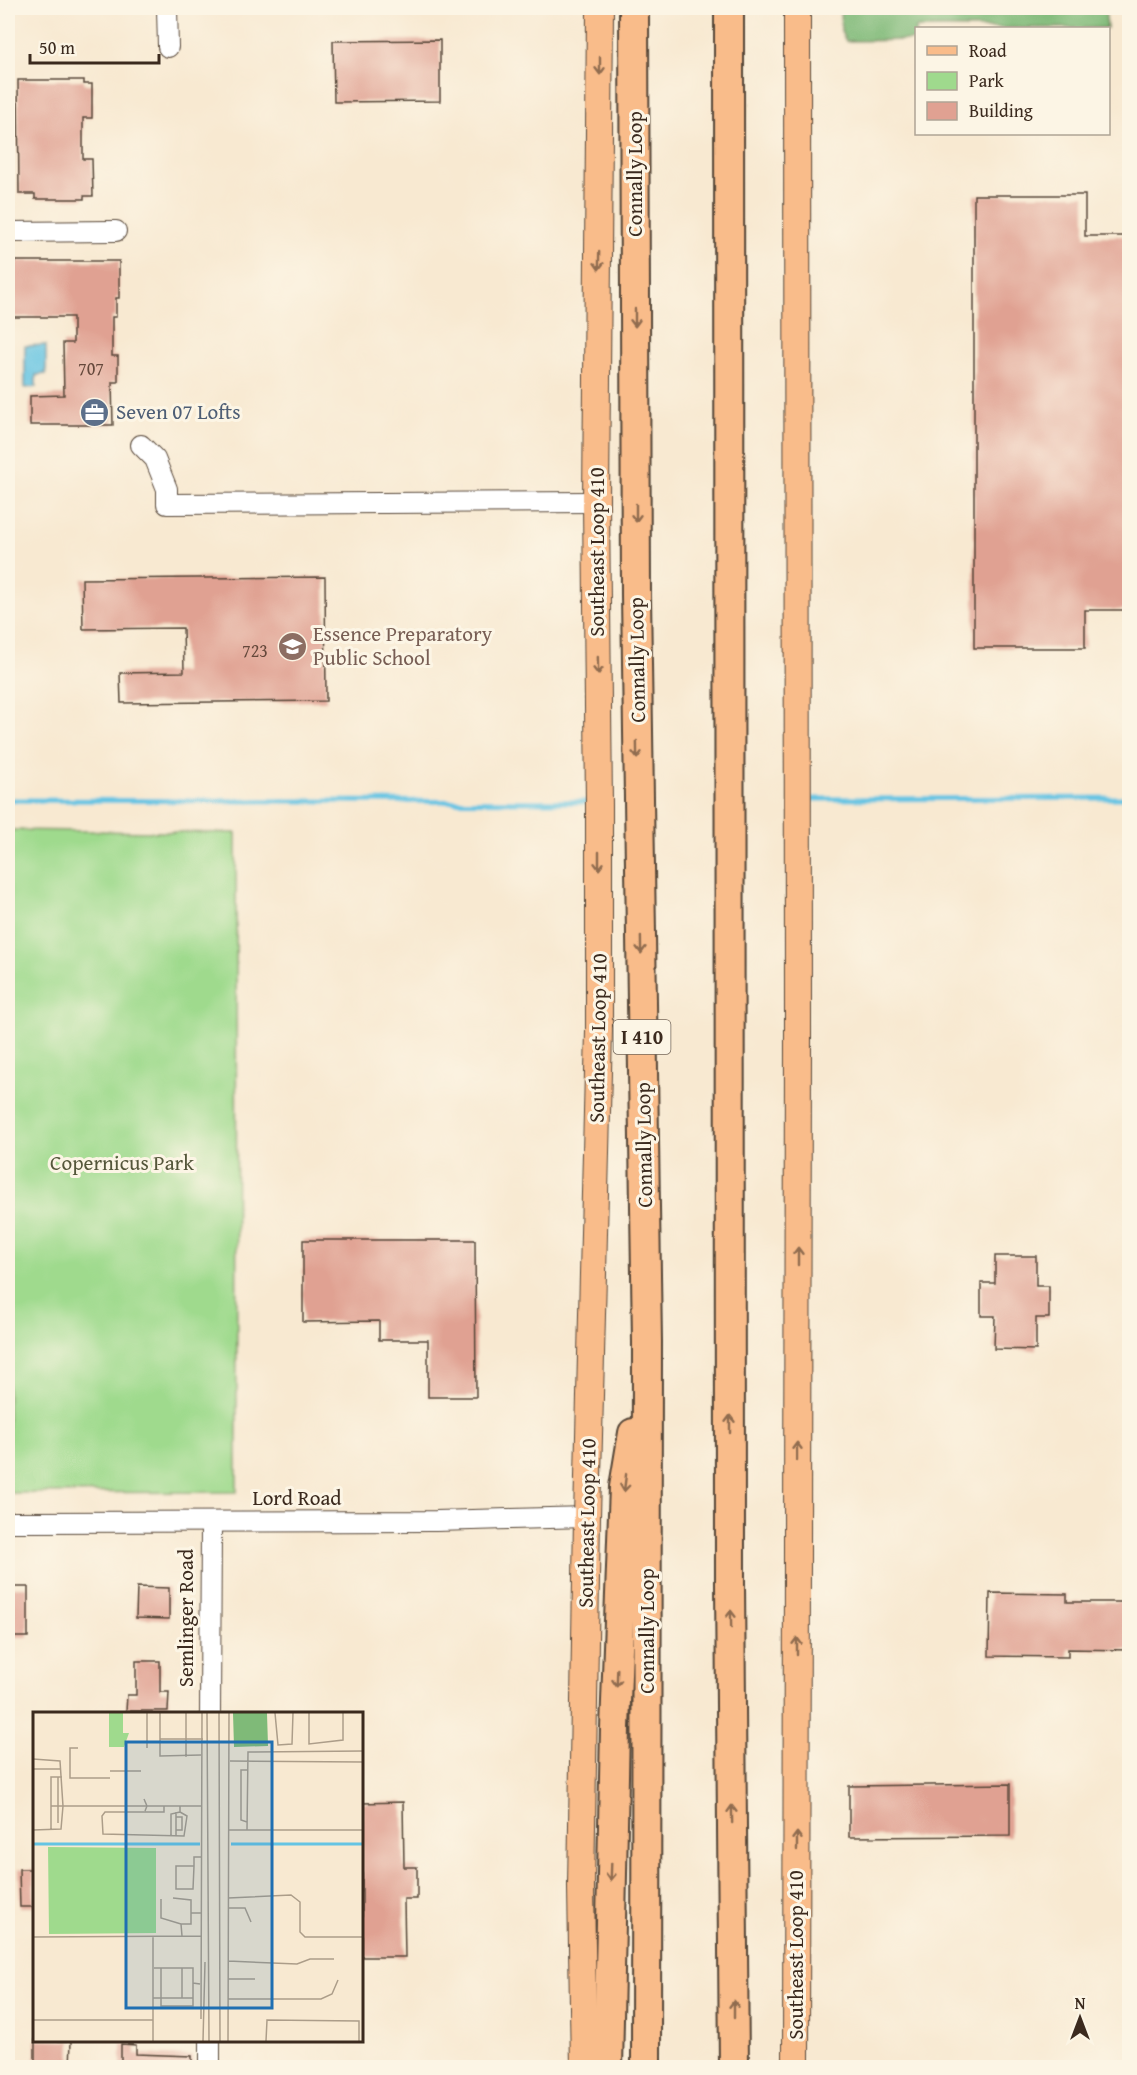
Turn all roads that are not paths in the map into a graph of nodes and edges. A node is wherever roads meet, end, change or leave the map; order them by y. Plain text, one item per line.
1 (167, 8) edge
2 (600, 8) edge
3 (634, 8) edge
4 (729, 8) edge
5 (797, 8) edge
6 (168, 47) dead end
7 (116, 231) dead end
8 (8, 232) edge
9 (141, 445) dead end
10 (596, 502) junction
11 (647, 1342) junction
12 (587, 1517) junction
13 (8, 1522) edge
14 (211, 1522) junction
15 (210, 1712) edge
16 (210, 2042) edge
17 (210, 2067) edge
18 (584, 2067) edge
19 (608, 2067) edge
20 (646, 2067) edge
21 (734, 2067) edge
22 (796, 2067) edge

1 - 6 street
2 -> 10 main road, Southeast Loop 410
3 -> 11 highway, Connally Loop / I 410
21 -> 4 highway
22 -> 5 main road, Southeast Loop 410
7 - 8 street
9 - 10 street
10 -> 12 main road, Southeast Loop 410
11 -> 19 highway
11 - 20 highway, Connally Loop / I 410
12 - 14 street, Lord Road
12 - 18 main road, Southeast Loop 410
13 - 14 street, Lord Road
14 - 15 street, Semlinger Road
16 - 17 street

